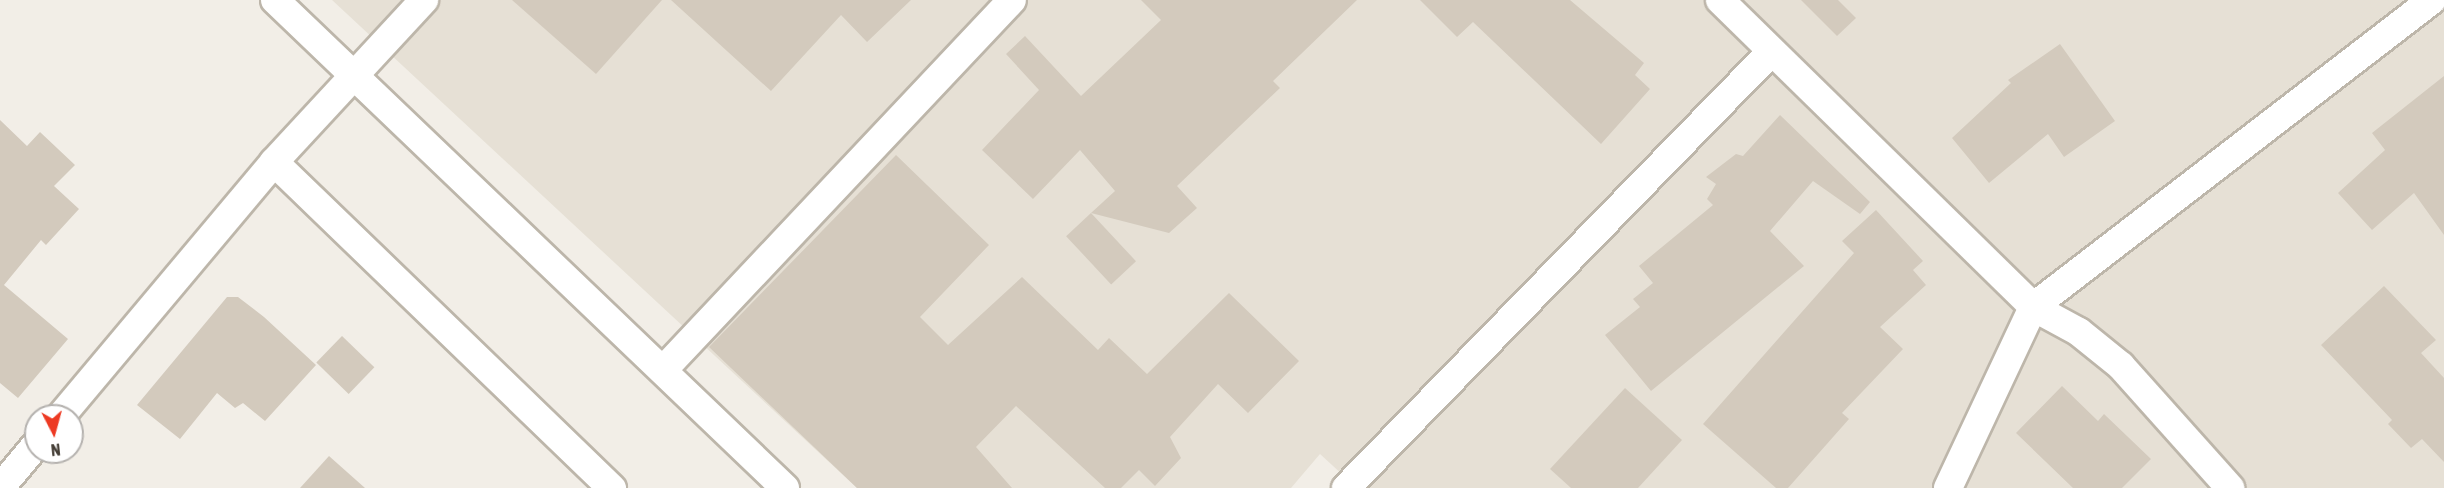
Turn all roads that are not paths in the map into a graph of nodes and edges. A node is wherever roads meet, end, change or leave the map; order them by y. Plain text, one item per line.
1 (275, 0) edge
2 (424, 0) edge
3 (1012, 0) edge
4 (1720, 0) edge
5 (2432, 0) edge
6 (1771, 52) junction
7 (354, 73) junction
8 (274, 162) junction
9 (2033, 307) junction
10 (664, 369) junction
11 (71, 404) edge
12 (24, 459) edge
13 (0, 488) edge
14 (612, 488) edge
15 (785, 488) edge
16 (1346, 488) edge
17 (1948, 488) edge
18 (2230, 488) edge

1 - 7 street
2 - 7 street
3 - 10 street
4 - 6 street
5 - 9 street
6 - 9 street
6 - 16 street
7 - 8 street
7 - 10 street
8 - 11 street
8 - 14 street
9 - 17 street
9 - 18 street
10 - 15 street
12 - 13 street

